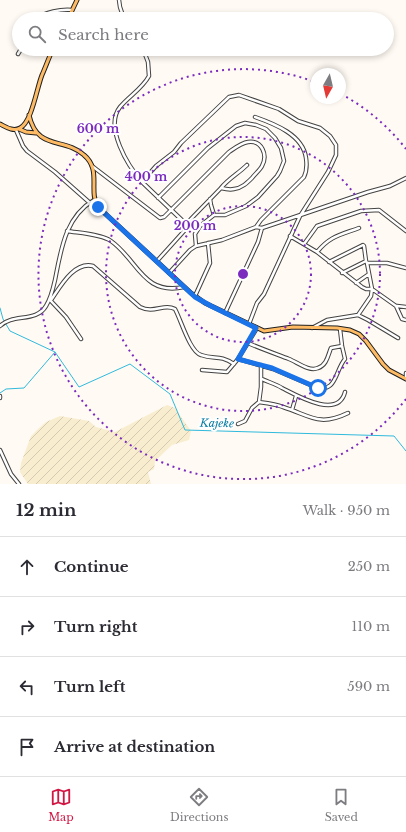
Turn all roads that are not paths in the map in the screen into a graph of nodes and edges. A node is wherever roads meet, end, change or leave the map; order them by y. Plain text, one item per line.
1 (77, 0) edge
2 (119, 0) edge
3 (72, 10) joint
4 (54, 12) edge
5 (122, 12) edge
6 (51, 56) edge
7 (146, 56) edge
8 (29, 115) junction
9 (256, 117) dead end
10 (0, 124) edge
11 (18, 129) junction
12 (36, 133) junction
13 (247, 165) dead end
14 (92, 166) junction
15 (406, 178) edge
16 (142, 182) junction
17 (222, 188) junction
18 (158, 198) junction
19 (210, 199) junction
20 (94, 200) junction
21 (90, 203) junction
22 (171, 210) junction
23 (214, 215) junction
24 (300, 216) junction
25 (186, 224) junction
26 (256, 227) junction
27 (262, 228) junction
28 (359, 228) dead end
29 (67, 231) junction
30 (406, 231) edge
31 (290, 236) junction
32 (208, 243) junction
33 (304, 244) junction
34 (196, 246) junction
35 (317, 252) junction
36 (157, 261) junction
37 (329, 262) junction
38 (366, 262) junction
39 (406, 268) edge
40 (169, 272) junction
41 (342, 273) junction
42 (369, 274) junction
43 (356, 283) junction
44 (184, 287) junction
45 (372, 289) junction
46 (195, 297) junction
47 (50, 300) junction
48 (396, 306) junction
49 (406, 307) edge
50 (225, 312) junction
51 (358, 315) junction
52 (406, 320) edge
53 (249, 324) junction
54 (0, 325) edge
55 (256, 328) junction
56 (312, 328) junction
57 (340, 328) junction
58 (398, 338) dead end
59 (81, 339) dead end
60 (248, 343) junction
61 (342, 346) junction
62 (238, 359) junction
63 (234, 364) junction
64 (261, 365) junction
65 (202, 370) dead end
66 (406, 373) edge
67 (262, 379) junction
68 (406, 379) edge
69 (345, 392) dead end
70 (296, 396) junction
71 (259, 402) junction
72 (292, 410) junction
73 (348, 413) dead end
74 (238, 424) dead end
75 (0, 450) edge
76 (19, 484) edge

1 - 3 main road
2 - 5 street
3 - 4 street
6 - 8 main road
7 - 16 street
8 - 11 main road
8 - 12 main road
9 - 26 street
10 - 11 main road
11 - 12 main road
11 - 21 street
12 - 14 main road
13 - 17 street
14 - 20 main road
14 - 22 street
15 - 24 street
16 - 18 street
16 - 24 street
17 - 19 street
17 - 22 street
18 - 22 street
18 - 23 street
19 - 23 street
19 - 25 street
20 - 21 street
20 - 36 main road
21 - 29 street
22 - 25 street
23 - 34 street
24 - 27 street
24 - 31 street
25 - 36 street
26 - 27 street
26 - 32 street
27 - 50 street
28 - 35 street
29 - 44 street
29 - 47 street
30 - 33 street
31 - 33 street
31 - 53 street
32 - 34 street
32 - 46 street
33 - 35 street
34 - 40 street
35 - 37 street
36 - 40 main road
37 - 38 street
37 - 41 street
38 - 39 street
38 - 41 street
38 - 42 street
40 - 44 main road
41 - 43 street
42 - 43 street
42 - 45 street
43 - 45 street
44 - 46 main road
45 - 48 street
45 - 51 street
46 - 50 main road
47 - 54 street
47 - 59 street
47 - 63 street
48 - 49 street
48 - 52 street
50 - 53 main road
51 - 56 street
51 - 58 street
53 - 55 main road
55 - 56 main road
55 - 60 street
56 - 57 main road
57 - 61 street
57 - 68 main road
60 - 61 street
60 - 62 street
61 - 64 street
62 - 63 street
62 - 64 street
63 - 65 street
64 - 67 street
66 - 68 street
67 - 70 street
67 - 71 street
69 - 70 street
70 - 72 street
71 - 72 street
71 - 74 street
72 - 73 street
75 - 76 street

